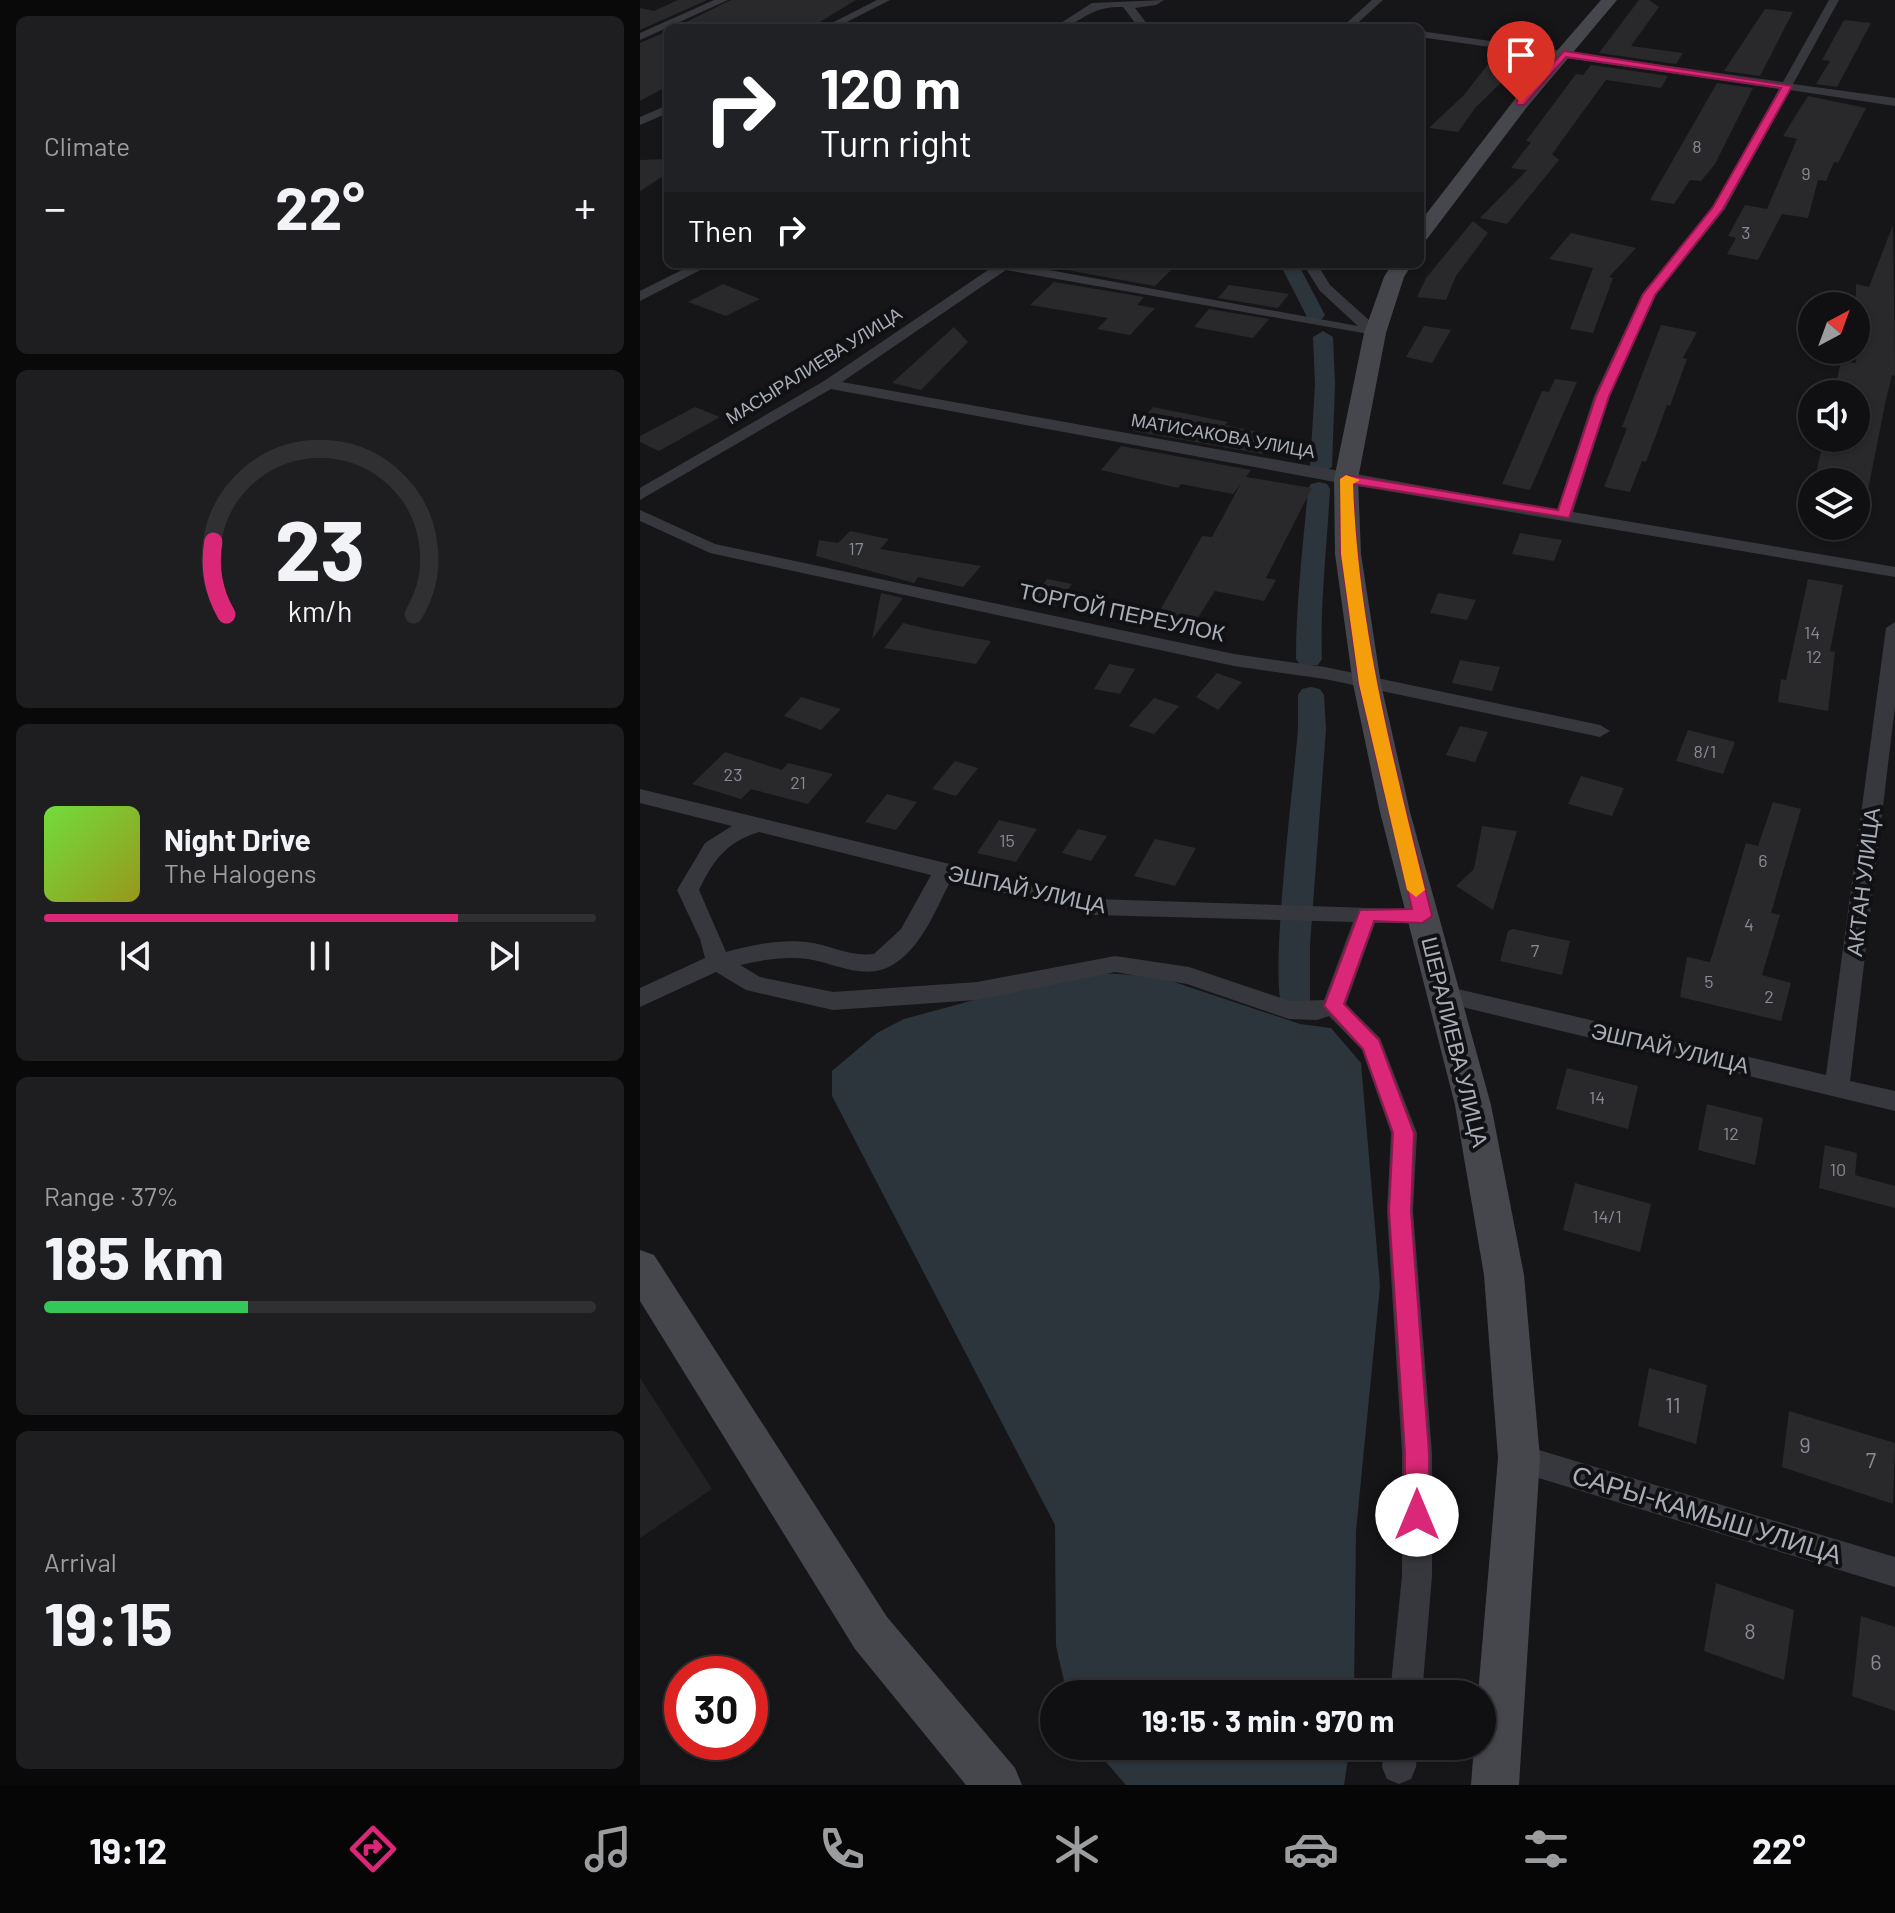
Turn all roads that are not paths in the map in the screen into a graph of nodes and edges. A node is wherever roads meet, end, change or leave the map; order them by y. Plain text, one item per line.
1 (723, 0) edge
2 (885, 0) edge
3 (1159, 0) edge
4 (1378, 0) edge
5 (1609, 0) edge
6 (1834, 0) edge
7 (1125, 2) edge
8 (669, 24) edge
9 (835, 24) edge
10 (1064, 24) edge
11 (1142, 24) edge
12 (1355, 24) edge
13 (664, 26) edge
14 (1424, 35) edge
15 (640, 37) edge
16 (1564, 54) junction
17 (1787, 86) junction
18 (1895, 102) edge
19 (664, 111) edge
20 (640, 121) edge
21 (1424, 230) edge
22 (697, 268) edge
23 (1001, 268) edge
24 (1021, 268) edge
25 (1312, 268) edge
26 (1400, 268) edge
27 (640, 297) edge
28 (1375, 333) junction
29 (829, 384) junction
30 (1346, 479) junction
31 (640, 495) edge
32 (640, 515) edge
33 (1564, 515) junction
34 (1895, 572) edge
35 (1895, 628) edge
36 (1367, 684) junction
37 (1600, 731) dead end
38 (640, 796) edge
39 (756, 825) junction
40 (944, 871) junction
41 (1367, 914) junction
42 (1422, 916) junction
43 (717, 962) junction
44 (1445, 995) junction
45 (640, 998) edge
46 (1334, 1006) junction
47 (1837, 1088) junction
48 (1895, 1101) edge
49 (640, 1267) edge
50 (1519, 1458) junction
51 (1895, 1572) edge
52 (1407, 1680) edge
53 (998, 1785) edge
54 (1495, 1785) edge

1 - 8 street
2 - 9 street
3 - 7 street
4 - 12 street
5 - 16 street
6 - 17 street
7 - 10 street
7 - 11 street
13 - 15 street
14 - 16 street
16 - 17 street
16 - 21 street
17 - 18 street
17 - 33 street
19 - 20 street
22 - 27 street
23 - 29 street, МАСЫРАЛИЕВА УЛИЦА
24 - 28 street
25 - 28 street
26 - 28 street, ШЕРАЛИЕВА УЛИЦА
28 - 30 street, ШЕРАЛИЕВА УЛИЦА
29 - 30 street, МАТИСАКОВА УЛИЦА
29 - 31 street, МАСЫРАЛИЕВА УЛИЦА
30 - 33 street, МАТИСАКОВА УЛИЦА
30 - 36 street, ШЕРАЛИЕВА УЛИЦА
32 - 36 street, ТОРГОЙ ПЕРЕУЛОК
33 - 34 street, МАТИСАКОВА УЛИЦА
35 - 47 street, АКТАН УЛИЦА
36 - 37 street, ТОРГОЙ ПЕРЕУЛОК
36 - 42 street, ШЕРАЛИЕВА УЛИЦА
38 - 39 street, ЭШПАЙ УЛИЦА
39 - 40 street, ЭШПАЙ УЛИЦА
39 - 43 street
40 - 41 street, ЭШПАЙ УЛИЦА
40 - 43 street
41 - 42 street, ЭШПАЙ УЛИЦА
41 - 46 street
42 - 44 street, ШЕРАЛИЕВА УЛИЦА
43 - 45 street
43 - 46 street
44 - 47 street, ЭШПАЙ УЛИЦА
44 - 50 street, ШЕРАЛИЕВА УЛИЦА
46 - 52 street
47 - 48 street, ЭШПАЙ УЛИЦА
49 - 53 street
50 - 51 street, САРЫ-КАМЫШ УЛИЦА
50 - 54 street, ШЕРАЛИЕВА УЛИЦА

